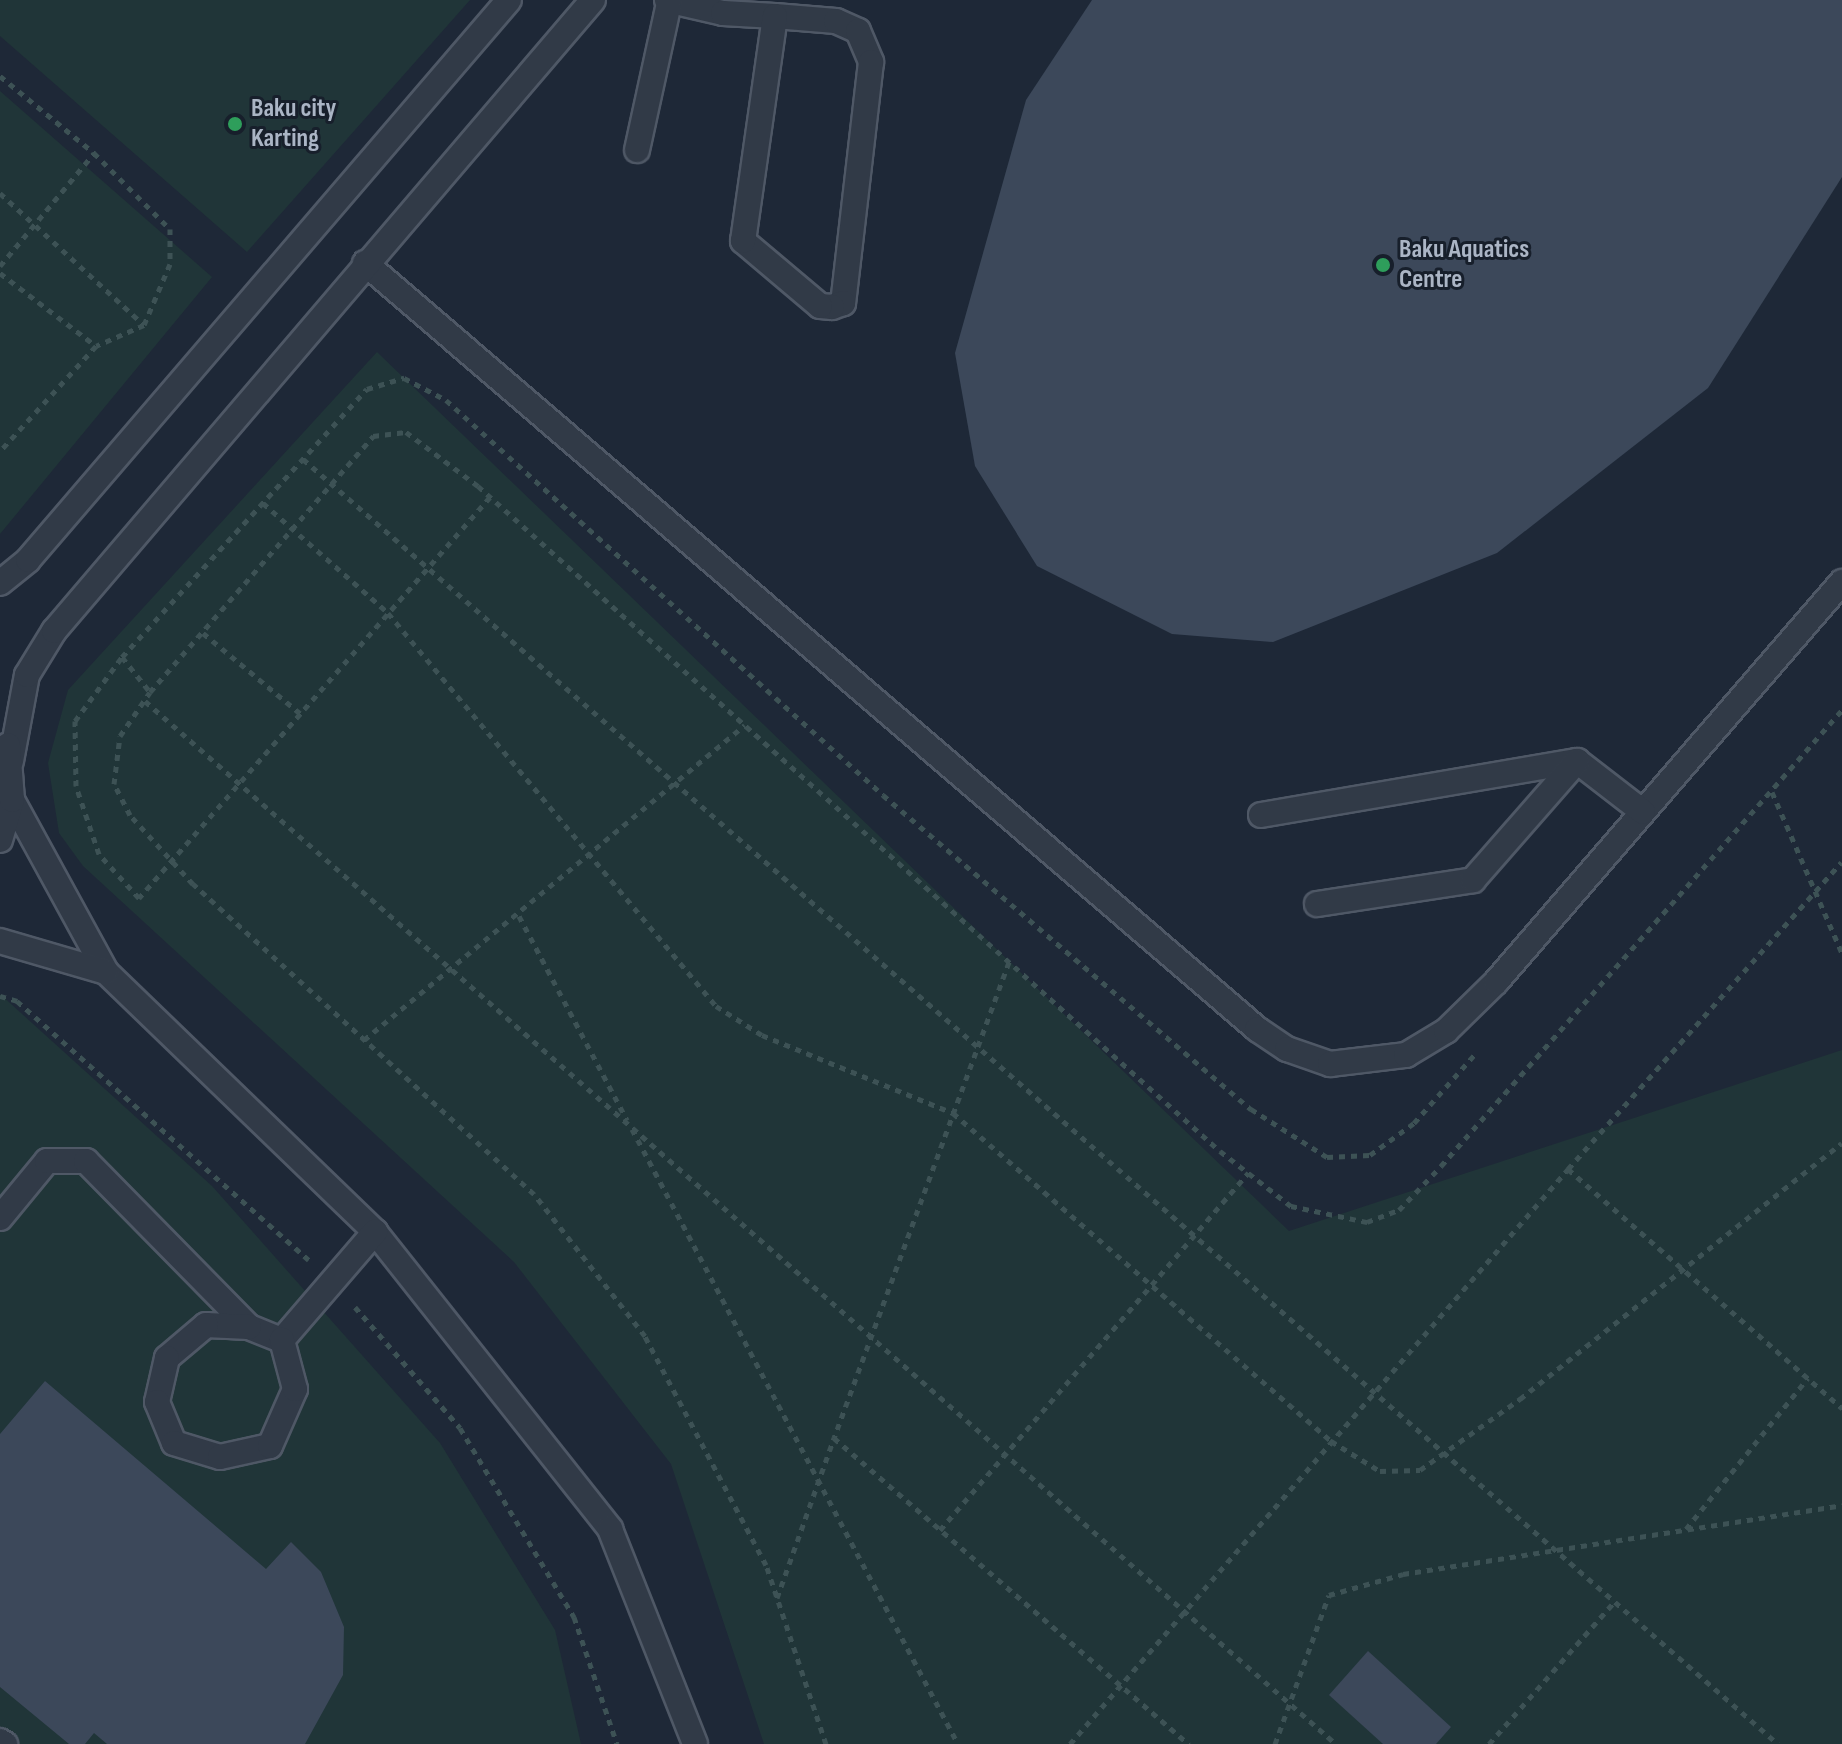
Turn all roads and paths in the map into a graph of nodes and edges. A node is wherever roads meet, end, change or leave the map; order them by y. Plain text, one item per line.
1 (509, 0) edge
2 (593, 0) edge
3 (668, 1) edge
4 (775, 16) junction
5 (0, 76) edge
6 (637, 150) dead end
7 (94, 153) junction
8 (0, 193) edge
9 (36, 224) junction
10 (365, 263) junction
11 (0, 266) edge
12 (0, 273) edge
13 (144, 325) junction
14 (96, 346) junction
15 (0, 450) edge
16 (303, 459) junction
17 (331, 484) junction
18 (490, 497) junction
19 (263, 503) junction
20 (291, 531) junction
21 (428, 568) junction
22 (1842, 582) edge
23 (0, 583) edge
24 (388, 613) junction
25 (202, 633) junction
26 (122, 657) junction
27 (150, 692) junction
28 (145, 700) junction
29 (1842, 710) edge
30 (301, 714) junction
31 (0, 717) edge
32 (745, 725) junction
33 (11, 761) junction
34 (1577, 761) junction
35 (240, 783) junction
36 (676, 783) junction
37 (1772, 791) junction
38 (12, 800) junction
39 (1643, 812) junction
40 (1261, 815) dead end
41 (0, 840) edge
42 (590, 856) junction
43 (172, 861) junction
44 (1842, 862) edge
45 (1815, 891) junction
46 (1317, 904) dead end
47 (519, 916) junction
48 (0, 941) edge
49 (1842, 953) edge
50 (1009, 962) junction
51 (452, 970) junction
52 (106, 972) junction
53 (0, 996) edge
54 (364, 1040) junction
55 (978, 1046) junction
56 (1477, 1052) dead end
57 (953, 1113) junction
58 (630, 1125) junction
59 (1842, 1143) edge
60 (1568, 1169) junction
61 (1248, 1173) junction
62 (0, 1218) edge
63 (375, 1232) junction
64 (1194, 1235) junction
65 (1683, 1269) junction
66 (1154, 1282) junction
67 (334, 1283) junction
68 (249, 1327) junction
69 (870, 1336) junction
70 (282, 1340) junction
71 (1808, 1378) junction
72 (1373, 1392) junction
73 (1842, 1408) edge
74 (834, 1438) junction
75 (1331, 1441) junction
76 (1444, 1453) junction
77 (1005, 1455) junction
78 (818, 1481) junction
79 (1842, 1505) edge
80 (1686, 1529) junction
81 (940, 1530) junction
82 (1556, 1550) junction
83 (777, 1598) junction
84 (1615, 1601) junction
85 (1184, 1612) junction
86 (1121, 1686) junction
87 (1288, 1702) junction
88 (0, 1741) edge
89 (5, 1744) edge
90 (617, 1744) edge
91 (695, 1744) edge
92 (826, 1744) edge
93 (958, 1744) edge
94 (1070, 1744) edge
95 (1189, 1744) edge
96 (1275, 1744) edge
97 (1336, 1744) edge
98 (1489, 1744) edge
99 (1778, 1744) edge

1 - 23 lane
2 - 10 lane
3 - 4 lane
3 - 6 lane
4 - 4 lane
5 - 7 path
7 - 9 path
7 - 13 path
8 - 9 path
9 - 11 path
9 - 13 path
10 - 33 lane
10 - 39 lane
12 - 14 path
13 - 14 path
14 - 15 path
16 - 17 path
16 - 19 path
16 - 56 path
17 - 18 path
17 - 20 path
17 - 21 path
18 - 21 path
18 - 32 path
19 - 20 path
19 - 26 path
20 - 24 path
20 - 25 path
21 - 24 path
21 - 36 path
22 - 39 lane
24 - 30 path
24 - 42 path
25 - 27 path
25 - 30 path
26 - 27 path
26 - 43 path
27 - 28 path
28 - 35 path
28 - 43 path
29 - 37 path
30 - 35 path
31 - 33 lane
32 - 36 path
32 - 50 path
33 - 38 lane
34 - 39 lane
34 - 40 lane
34 - 46 lane
35 - 43 path
35 - 51 path
36 - 42 path
36 - 55 path
37 - 45 path
37 - 61 path
38 - 41 lane
38 - 52 lane
42 - 47 path
42 - 57 path
43 - 54 path
44 - 45 path
45 - 49 path
45 - 60 path
47 - 51 path
47 - 58 path
48 - 52 lane
50 - 55 path
50 - 61 path
51 - 54 path
51 - 58 path
52 - 63 lane
53 - 67 path
54 - 83 path
55 - 57 path
55 - 64 path
57 - 66 path
57 - 69 path
58 - 69 path
58 - 78 path
59 - 65 path
60 - 65 path
60 - 72 path
61 - 64 path
62 - 68 lane
63 - 67 lane
63 - 91 lane
64 - 66 path
64 - 72 path
65 - 71 path
65 - 76 path
66 - 75 path
66 - 77 path
67 - 70 lane
67 - 90 path
68 - 70 lane
68 - 70 lane
69 - 74 path
69 - 77 path
71 - 73 path
71 - 80 path
72 - 75 path
72 - 76 path
74 - 78 path
74 - 81 path
75 - 76 path
75 - 85 path
76 - 82 path
77 - 81 path
77 - 85 path
78 - 83 path
78 - 93 path
79 - 80 path
80 - 82 path
81 - 86 path
82 - 84 path
82 - 87 path
83 - 92 path
84 - 98 path
84 - 99 path
85 - 86 path
85 - 87 path
86 - 94 path
86 - 95 path
87 - 96 path
87 - 97 path
88 - 89 lane

